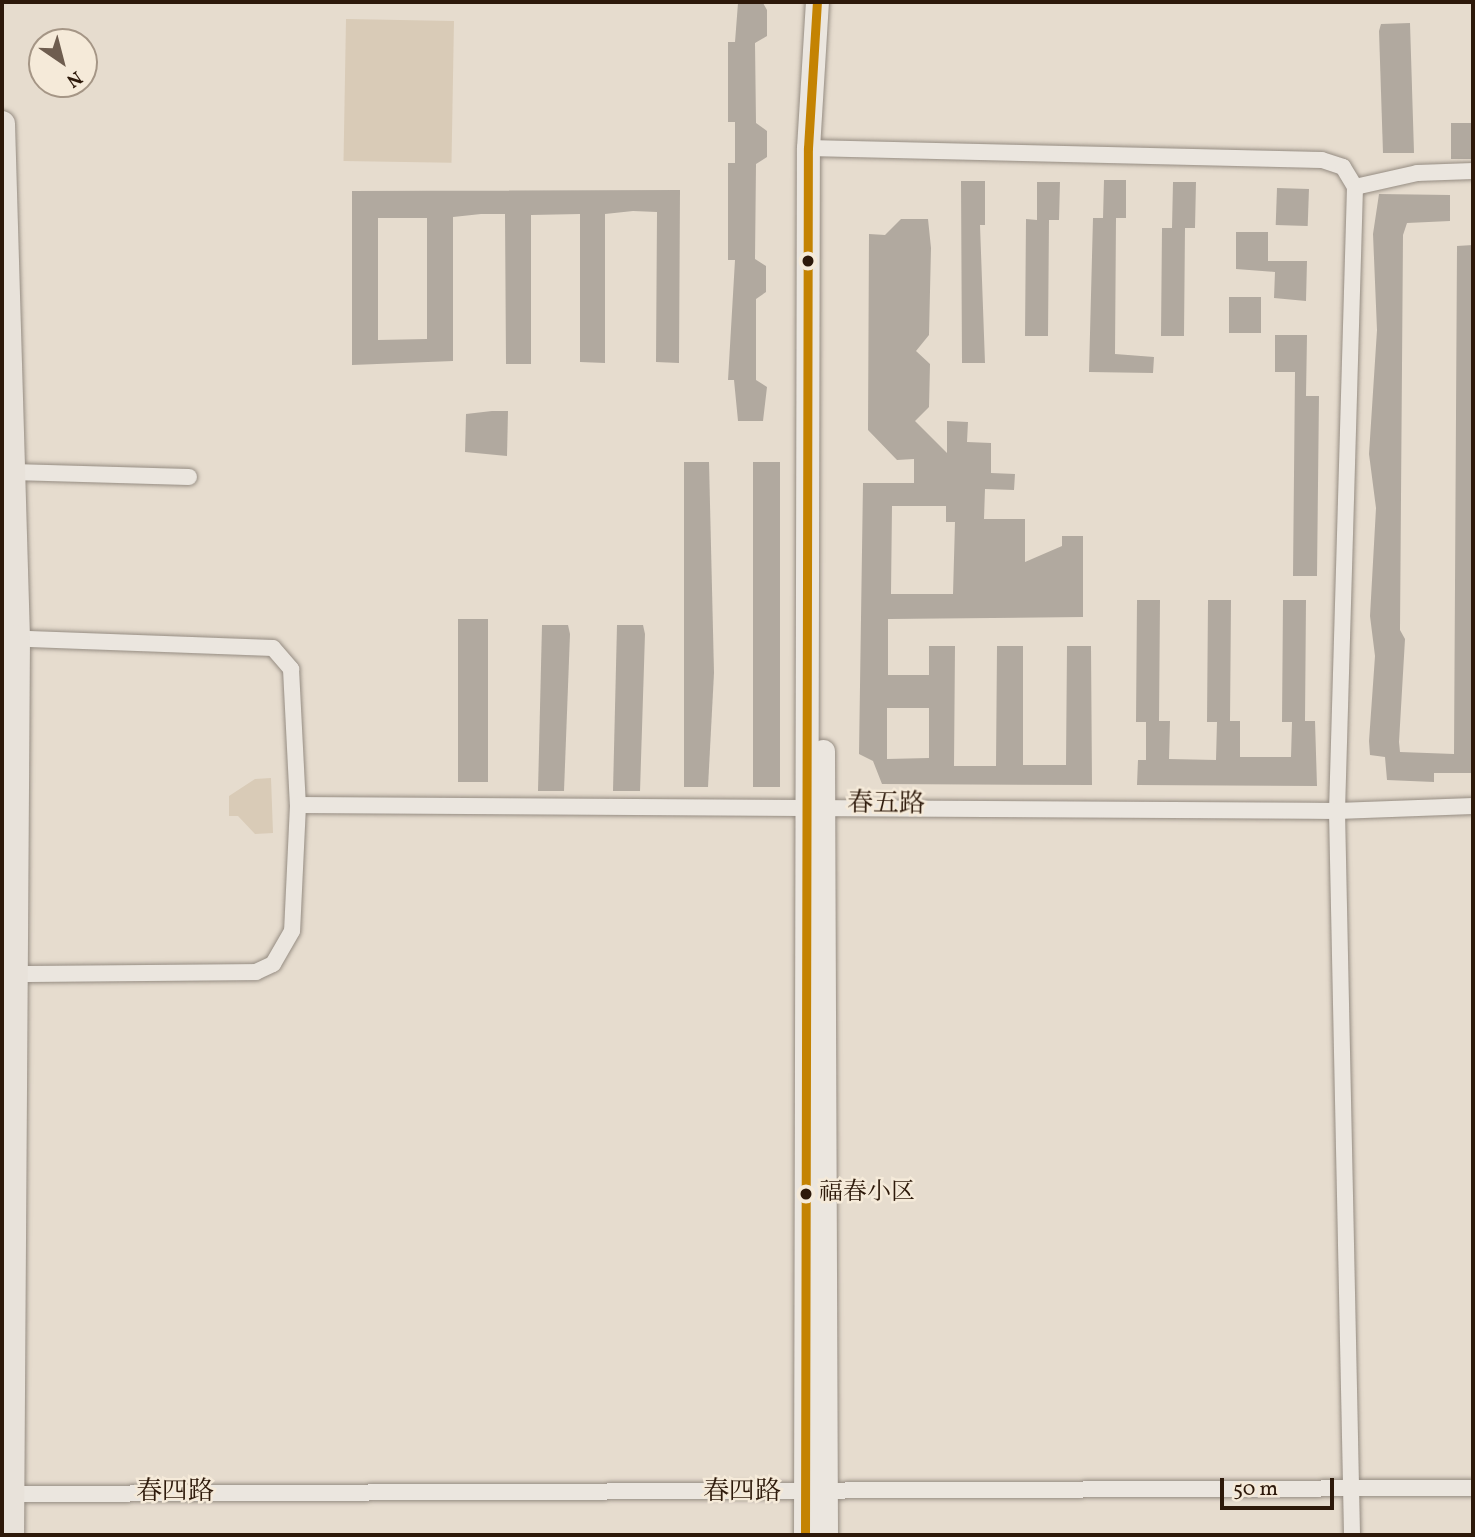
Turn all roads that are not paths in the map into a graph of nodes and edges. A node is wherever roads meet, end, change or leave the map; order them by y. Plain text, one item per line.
1 (817, 2) edge
2 (831, 2) edge
3 (2, 124) edge
4 (815, 148) junction
5 (1473, 171) edge
6 (1355, 187) junction
7 (12, 472) junction
8 (188, 477) dead end
9 (10, 638) edge
10 (815, 804) junction
11 (298, 805) junction
12 (1473, 806) edge
13 (1337, 811) junction
14 (10, 974) edge
15 (1354, 1487) junction
16 (1473, 1488) edge
17 (815, 1493) junction
18 (11, 1494) junction
19 (11, 1535) edge
20 (805, 1535) edge
21 (826, 1535) edge
22 (1352, 1535) edge

1 - 4 main road
2 - 4 main road
3 - 7 highway
4 - 6 street
4 - 10 main road
5 - 6 street
6 - 13 street
7 - 8 street
7 - 9 highway
9 - 11 street
9 - 14 highway
10 - 11 street, 春五路
10 - 13 street, 春五路
10 - 17 main road
11 - 14 street
12 - 13 street, 春五路
13 - 15 street
14 - 18 highway
15 - 16 street, 春四路
15 - 17 street, 春四路
15 - 22 street
17 - 18 street, 春四路
17 - 20 main road
17 - 21 main road
18 - 19 highway

